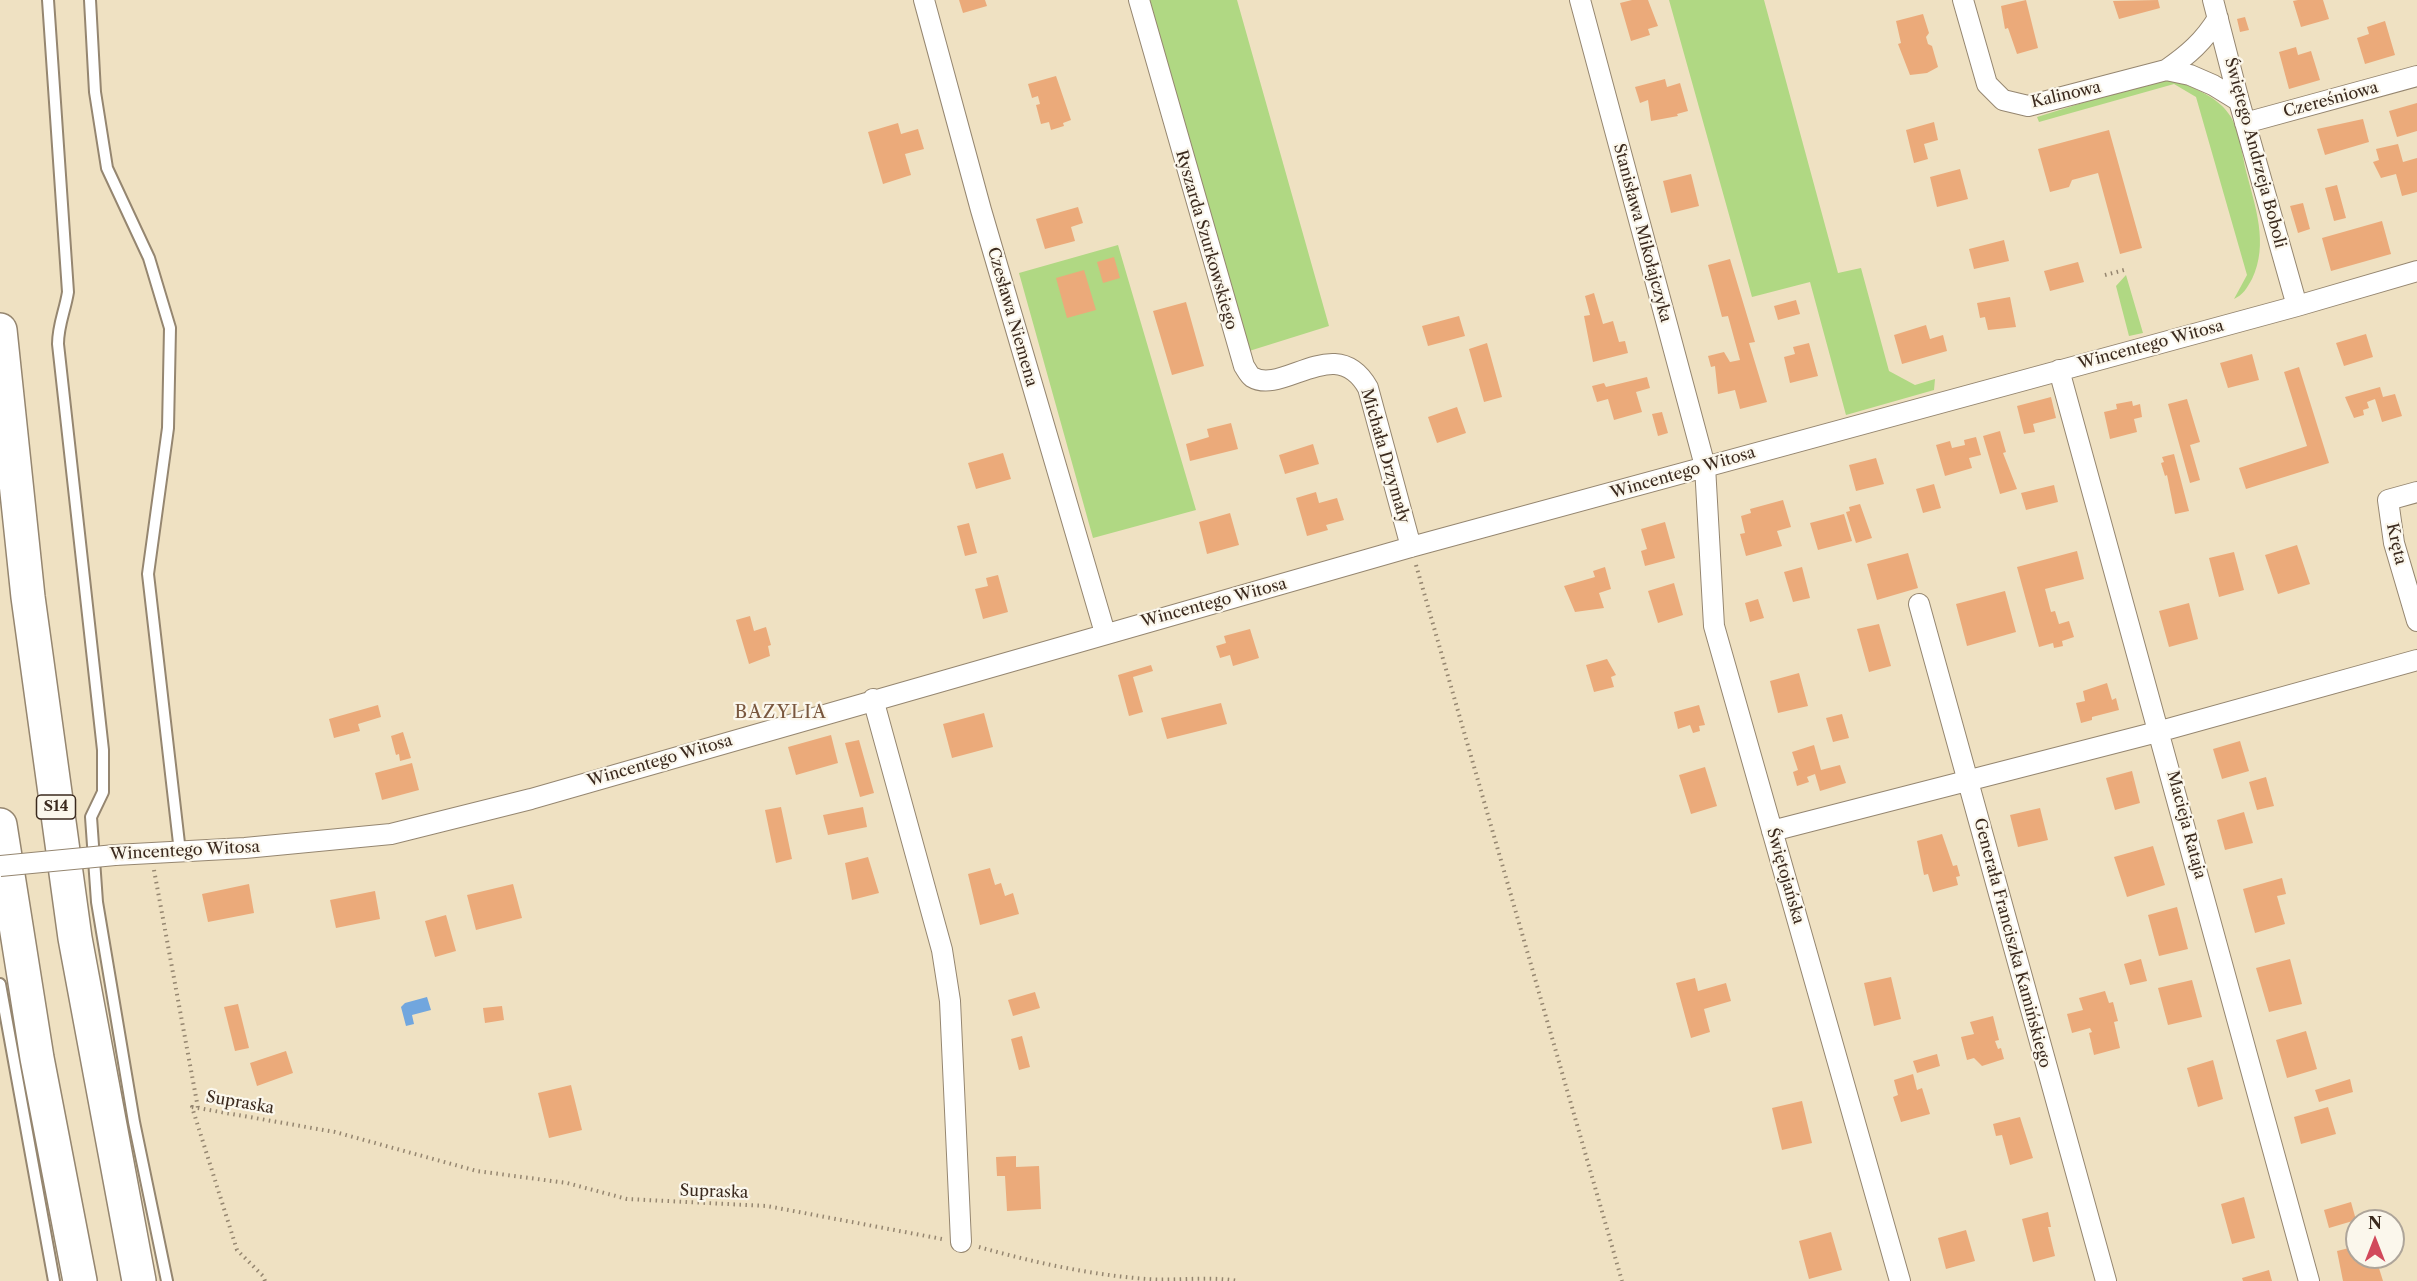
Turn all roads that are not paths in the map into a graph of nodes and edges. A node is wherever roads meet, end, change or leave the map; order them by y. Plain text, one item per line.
1 (48, 0) edge
2 (90, 0) edge
3 (924, 0) edge
4 (1139, 0) edge
5 (1580, 0) edge
6 (1963, 0) edge
7 (2216, 9) edge
8 (2166, 70) junction
9 (2417, 76) edge
10 (2239, 101) junction
11 (2245, 123) junction
12 (2417, 271) edge
13 (2297, 306) junction
14 (0, 330) edge
15 (1352, 370) joint
16 (2060, 370) junction
17 (1705, 466) junction
18 (2417, 492) edge
19 (1411, 547) junction
20 (1919, 604) dead end
21 (2417, 621) edge
22 (1105, 633) junction
23 (2417, 660) edge
24 (873, 699) junction
25 (2161, 731) junction
26 (1968, 780) junction
27 (0, 825) edge
28 (1772, 831) junction
29 (180, 852) junction
30 (0, 866) edge
31 (0, 984) edge
32 (961, 1242) road end
33 (54, 1281) edge
34 (80, 1281) edge
35 (139, 1281) edge
36 (167, 1281) edge
37 (1900, 1281) edge
38 (2106, 1281) edge
39 (2309, 1281) edge

1 - 36 lane
2 - 29 lane
3 - 22 street, Czesława Niemena
4 - 15 street, Ryszarda Szurkowskiego
5 - 17 street, Stanisława Mikołajczyka
6 - 8 street, Kalinowa
7 - 8 street, Kalinowa
7 - 10 street, Świętego Andrzeja Boboli
8 - 10 street
9 - 11 street, Czereśniowa
10 - 11 street, Świętego Andrzeja Boboli
11 - 13 street, Świętego Andrzeja Boboli
12 - 13 street, Wincentego Witosa
13 - 16 street, Wincentego Witosa
14 - 35 highway, S14
15 - 19 street, Michała Drzymały
16 - 17 street, Wincentego Witosa
16 - 25 street, Macieja Rataja
17 - 19 street, Wincentego Witosa
17 - 28 street, Świętojańska
18 - 21 street, Kręta
19 - 22 street, Wincentego Witosa
20 - 26 street, Generała Franciszka Kamińskiego
22 - 24 street, Wincentego Witosa
23 - 25 street
24 - 29 street, Wincentego Witosa
24 - 32 street
25 - 26 street
25 - 39 street, Macieja Rataja
26 - 28 street
26 - 38 street, Generała Franciszka Kamińskiego
27 - 34 highway
28 - 37 street, Świętojańska
29 - 30 street, Wincentego Witosa, bridge
31 - 33 lane

